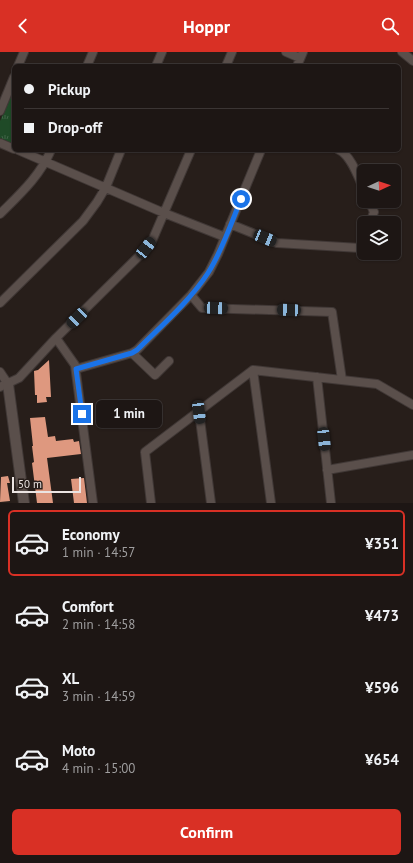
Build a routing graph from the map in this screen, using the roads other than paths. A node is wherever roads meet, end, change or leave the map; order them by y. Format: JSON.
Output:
{"nodes":[{"id":1,"x":24,"y":52,"type":"edge"},
{"id":2,"x":93,"y":52,"type":"edge"},
{"id":3,"x":162,"y":52,"type":"edge"},
{"id":4,"x":232,"y":52,"type":"edge"},
{"id":5,"x":286,"y":52,"type":"edge"},
{"id":6,"x":402,"y":52,"type":"edge"},
{"id":7,"x":302,"y":55,"type":"edge"},
{"id":8,"x":413,"y":62,"type":"edge"},
{"id":9,"x":19,"y":64,"type":"edge"},
{"id":10,"x":88,"y":64,"type":"edge"},
{"id":11,"x":157,"y":64,"type":"edge"},
{"id":12,"x":227,"y":64,"type":"edge"},
{"id":13,"x":12,"y":82,"type":"edge"},
{"id":14,"x":0,"y":111,"type":"edge"},
{"id":15,"x":0,"y":143,"type":"edge"},
{"id":16,"x":12,"y":147,"type":"edge"},
{"id":17,"x":23,"y":152,"type":"edge"},
{"id":18,"x":50,"y":152,"type":"edge"},
{"id":19,"x":120,"y":152,"type":"edge"},
{"id":20,"x":190,"y":152,"type":"edge"},
{"id":21,"x":261,"y":152,"type":"edge"},
{"id":22,"x":343,"y":152,"type":"edge"},
{"id":23,"x":46,"y":162,"type":"junction"},
{"id":24,"x":357,"y":176,"type":"edge"},
{"id":25,"x":106,"y":187,"type":"junction"},
{"id":26,"x":164,"y":213,"type":"junction"},
{"id":27,"x":0,"y":214,"type":"edge"},
{"id":28,"x":230,"y":224,"type":"junction"},
{"id":29,"x":225,"y":237,"type":"junction"},
{"id":30,"x":357,"y":248,"type":"edge"},
{"id":31,"x":192,"y":295,"type":"junction"},
{"id":32,"x":0,"y":303,"type":"edge"},
{"id":33,"x":56,"y":338,"type":"junction"},
{"id":34,"x":132,"y":353,"type":"junction"},
{"id":35,"x":169,"y":361,"type":"dead end"},
{"id":36,"x":76,"y":369,"type":"junction"},
{"id":37,"x":253,"y":370,"type":"junction"},
{"id":38,"x":0,"y":372,"type":"edge"},
{"id":39,"x":317,"y":378,"type":"junction"},
{"id":40,"x":342,"y":380,"type":"junction"},
{"id":41,"x":4,"y":385,"type":"edge"},
{"id":42,"x":413,"y":405,"type":"edge"},
{"id":43,"x":199,"y":412,"type":"junction"},
{"id":44,"x":413,"y":455,"type":"edge"},
{"id":45,"x":327,"y":470,"type":"junction"},
{"id":46,"x":24,"y":503,"type":"edge"},
{"id":47,"x":93,"y":503,"type":"edge"},
{"id":48,"x":151,"y":503,"type":"edge"},
{"id":49,"x":211,"y":503,"type":"edge"},
{"id":50,"x":270,"y":503,"type":"edge"},
{"id":51,"x":331,"y":503,"type":"edge"}],
"edges":[{"from":1,"to":9,"type":"street"},
{"from":2,"to":10,"type":"street"},
{"from":3,"to":11,"type":"street"},
{"from":4,"to":12,"type":"street"},
{"from":5,"to":7,"type":"street"},
{"from":6,"to":8,"type":"street"},
{"from":13,"to":14,"type":"street"},
{"from":15,"to":16,"type":"street"},
{"from":17,"to":23,"type":"street"},
{"from":18,"to":23,"type":"street"},
{"from":19,"to":25,"type":"street"},
{"from":20,"to":26,"type":"street"},
{"from":21,"to":28,"type":"street"},
{"from":22,"to":24,"type":"street"},
{"from":23,"to":25,"type":"street"},
{"from":23,"to":27,"type":"street"},
{"from":25,"to":26,"type":"street"},
{"from":25,"to":32,"type":"street"},
{"from":26,"to":29,"type":"street"},
{"from":26,"to":33,"type":"street"},
{"from":28,"to":29,"type":"street"},
{"from":28,"to":30,"type":"street"},
{"from":29,"to":31,"type":"street"},
{"from":31,"to":34,"type":"street"},
{"from":31,"to":40,"type":"street"},
{"from":33,"to":36,"type":"street"},
{"from":33,"to":41,"type":"street"},
{"from":34,"to":35,"type":"street"},
{"from":34,"to":36,"type":"street"},
{"from":36,"to":47,"type":"street"},
{"from":37,"to":39,"type":"street"},
{"from":37,"to":43,"type":"street"},
{"from":37,"to":50,"type":"street"},
{"from":38,"to":41,"type":"street"},
{"from":39,"to":40,"type":"street"},
{"from":39,"to":45,"type":"street"},
{"from":40,"to":42,"type":"street"},
{"from":41,"to":46,"type":"street"},
{"from":43,"to":48,"type":"street"},
{"from":43,"to":49,"type":"street"},
{"from":44,"to":45,"type":"street"},
{"from":45,"to":51,"type":"street"}]}
